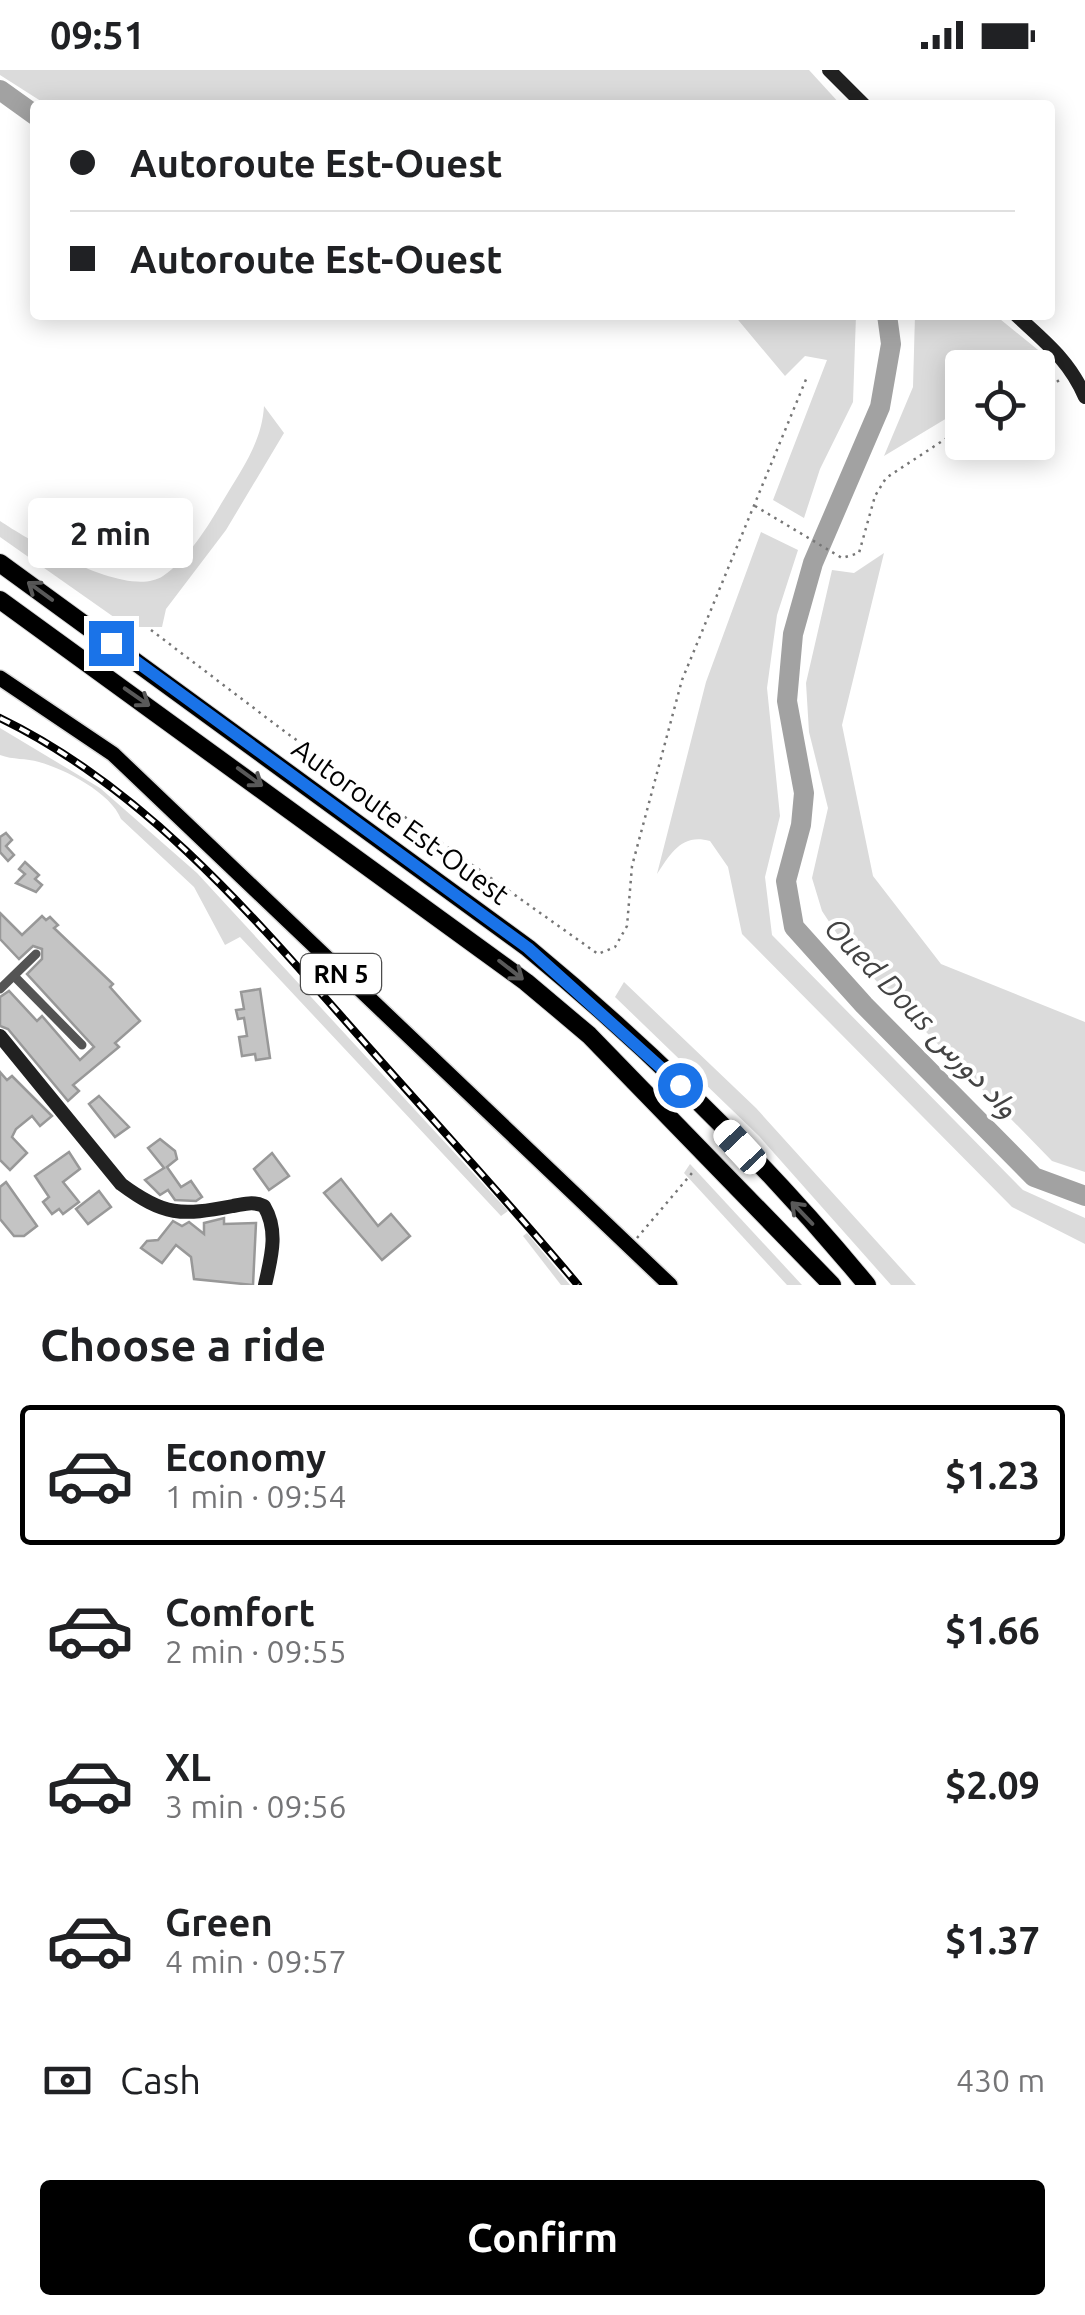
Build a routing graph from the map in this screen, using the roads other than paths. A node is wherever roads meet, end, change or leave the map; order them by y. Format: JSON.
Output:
{"nodes":[{"id":1,"x":829,"y":70,"type":"edge"},
{"id":2,"x":859,"y":100,"type":"edge"},
{"id":3,"x":1022,"y":320,"type":"edge"},
{"id":4,"x":1085,"y":397,"type":"edge"},
{"id":5,"x":0,"y":563,"type":"edge"},
{"id":6,"x":0,"y":600,"type":"edge"},
{"id":7,"x":0,"y":678,"type":"edge"},
{"id":8,"x":36,"y":954,"type":"dead end"},
{"id":9,"x":14,"y":976,"type":"junction"},
{"id":10,"x":0,"y":989,"type":"edge"},
{"id":11,"x":0,"y":1036,"type":"edge"},
{"id":12,"x":82,"y":1045,"type":"dead end"},
{"id":13,"x":265,"y":1285,"type":"edge"},
{"id":14,"x":670,"y":1285,"type":"edge"},
{"id":15,"x":832,"y":1285,"type":"edge"},
{"id":16,"x":868,"y":1285,"type":"edge"}],
"edges":[{"from":1,"to":2,"type":"street"},
{"from":3,"to":4,"type":"street"},
{"from":16,"to":5,"type":"highway","name":"Autoroute Est-Ouest","one_way":true},
{"from":6,"to":15,"type":"highway","name":"Autoroute Est-Ouest","one_way":true},
{"from":7,"to":14,"type":"main road","number":"RN 5"},
{"from":8,"to":9,"type":"street"},
{"from":9,"to":10,"type":"street"},
{"from":9,"to":12,"type":"street"},
{"from":11,"to":13,"type":"street"}]}
